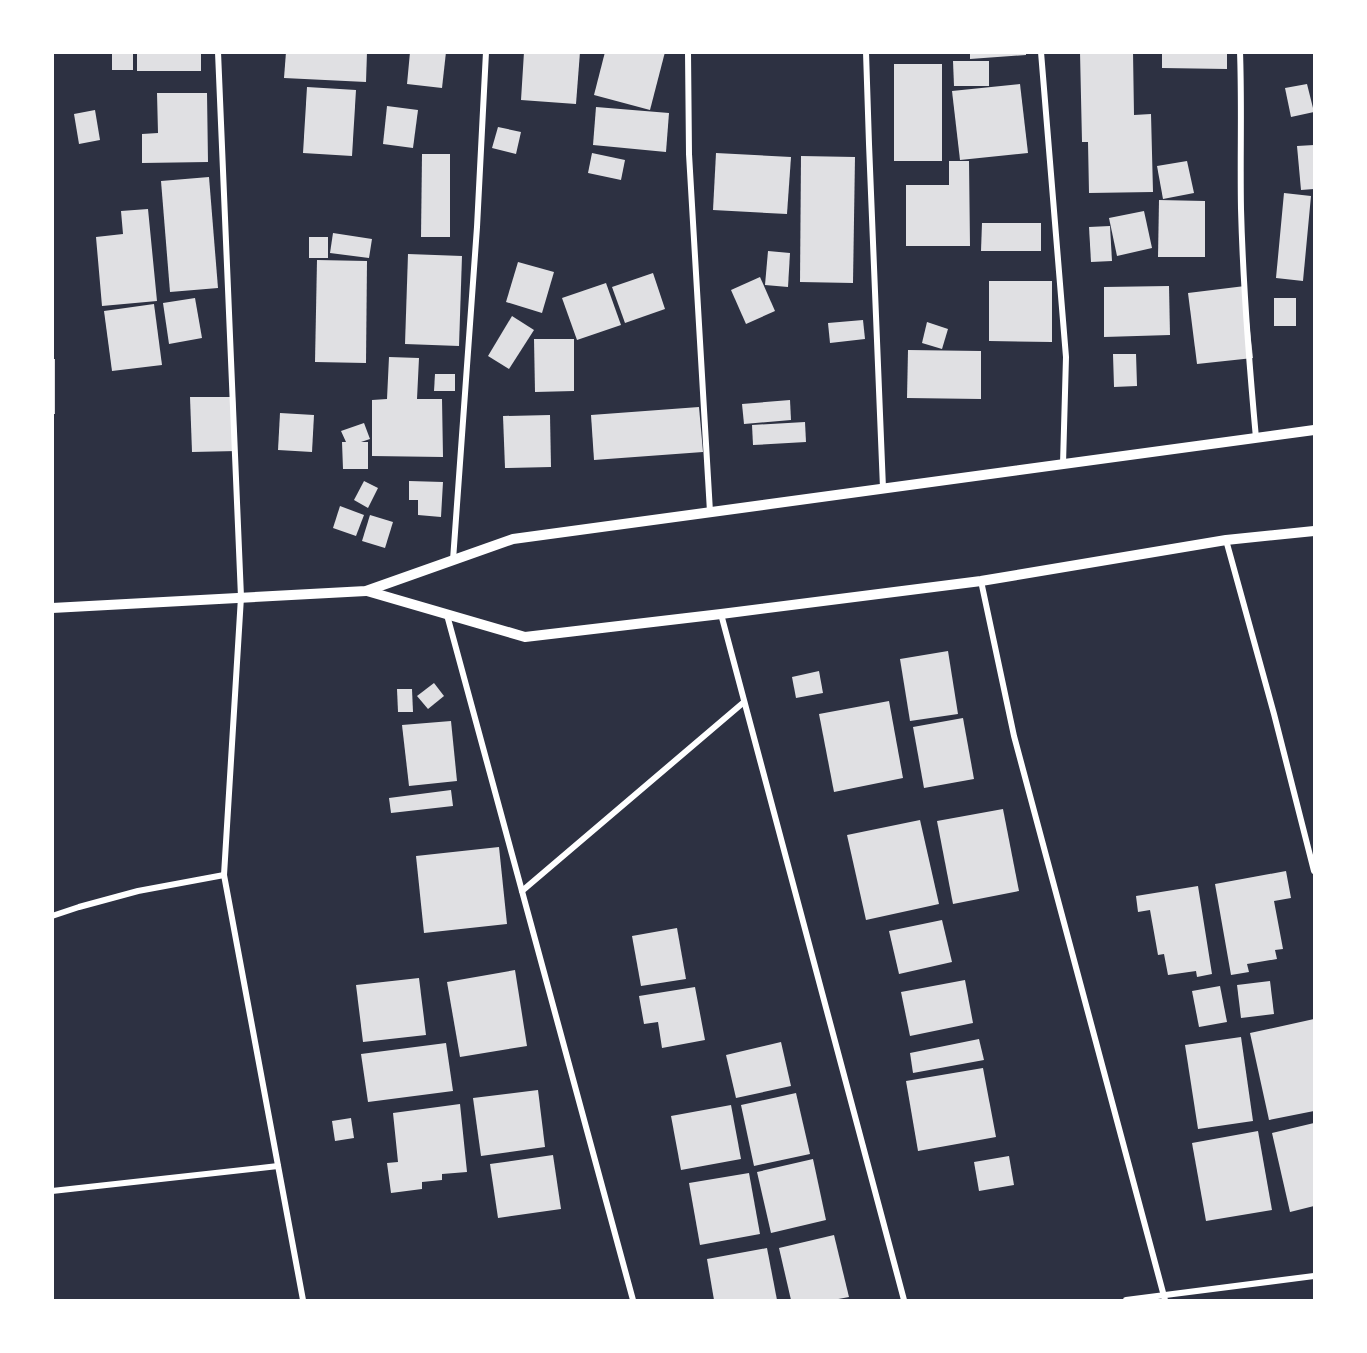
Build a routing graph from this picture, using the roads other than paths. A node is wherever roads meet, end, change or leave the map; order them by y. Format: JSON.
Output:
{"nodes":[{"id":1,"x":218,"y":52,"type":"edge"},
{"id":2,"x":486,"y":52,"type":"edge"},
{"id":3,"x":688,"y":52,"type":"edge"},
{"id":4,"x":866,"y":52,"type":"edge"},
{"id":5,"x":1041,"y":52,"type":"edge"},
{"id":6,"x":1240,"y":52,"type":"edge"},
{"id":7,"x":1314,"y":430,"type":"edge"},
{"id":8,"x":1256,"y":438,"type":"junction"},
{"id":9,"x":1063,"y":464,"type":"junction"},
{"id":10,"x":883,"y":488,"type":"junction"},
{"id":11,"x":710,"y":512,"type":"junction"},
{"id":12,"x":1314,"y":531,"type":"edge"},
{"id":13,"x":1226,"y":540,"type":"junction"},
{"id":14,"x":453,"y":560,"type":"junction"},
{"id":15,"x":981,"y":581,"type":"junction"},
{"id":16,"x":366,"y":591,"type":"junction"},
{"id":17,"x":241,"y":597,"type":"junction"},
{"id":18,"x":52,"y":608,"type":"edge"},
{"id":19,"x":447,"y":614,"type":"junction"},
{"id":20,"x":721,"y":614,"type":"junction"},
{"id":21,"x":744,"y":702,"type":"junction"},
{"id":22,"x":1314,"y":871,"type":"edge"},
{"id":23,"x":224,"y":875,"type":"junction"},
{"id":24,"x":522,"y":891,"type":"junction"},
{"id":25,"x":52,"y":916,"type":"edge"},
{"id":26,"x":278,"y":1166,"type":"junction"},
{"id":27,"x":52,"y":1191,"type":"edge"},
{"id":28,"x":1314,"y":1276,"type":"edge"},
{"id":29,"x":1164,"y":1298,"type":"edge"},
{"id":30,"x":303,"y":1300,"type":"edge"},
{"id":31,"x":633,"y":1300,"type":"edge"},
{"id":32,"x":904,"y":1300,"type":"edge"},
{"id":33,"x":1126,"y":1300,"type":"edge"}],
"edges":[{"from":1,"to":17,"type":"street"},
{"from":2,"to":14,"type":"street"},
{"from":3,"to":11,"type":"street"},
{"from":4,"to":10,"type":"street"},
{"from":5,"to":9,"type":"street"},
{"from":6,"to":8,"type":"street"},
{"from":7,"to":8,"type":"street"},
{"from":8,"to":9,"type":"street"},
{"from":9,"to":10,"type":"street"},
{"from":10,"to":11,"type":"street"},
{"from":11,"to":14,"type":"street"},
{"from":12,"to":13,"type":"street"},
{"from":13,"to":15,"type":"street"},
{"from":13,"to":22,"type":"street"},
{"from":14,"to":16,"type":"street"},
{"from":15,"to":20,"type":"street"},
{"from":15,"to":29,"type":"street"},
{"from":16,"to":17,"type":"street"},
{"from":16,"to":19,"type":"street"},
{"from":17,"to":18,"type":"street"},
{"from":17,"to":23,"type":"street"},
{"from":19,"to":20,"type":"street"},
{"from":19,"to":24,"type":"street"},
{"from":20,"to":21,"type":"street"},
{"from":21,"to":24,"type":"street"},
{"from":21,"to":32,"type":"street"},
{"from":23,"to":25,"type":"street"},
{"from":23,"to":26,"type":"street"},
{"from":24,"to":31,"type":"street"},
{"from":26,"to":27,"type":"street"},
{"from":26,"to":30,"type":"street"},
{"from":28,"to":29,"type":"street"},
{"from":29,"to":33,"type":"street"}]}
